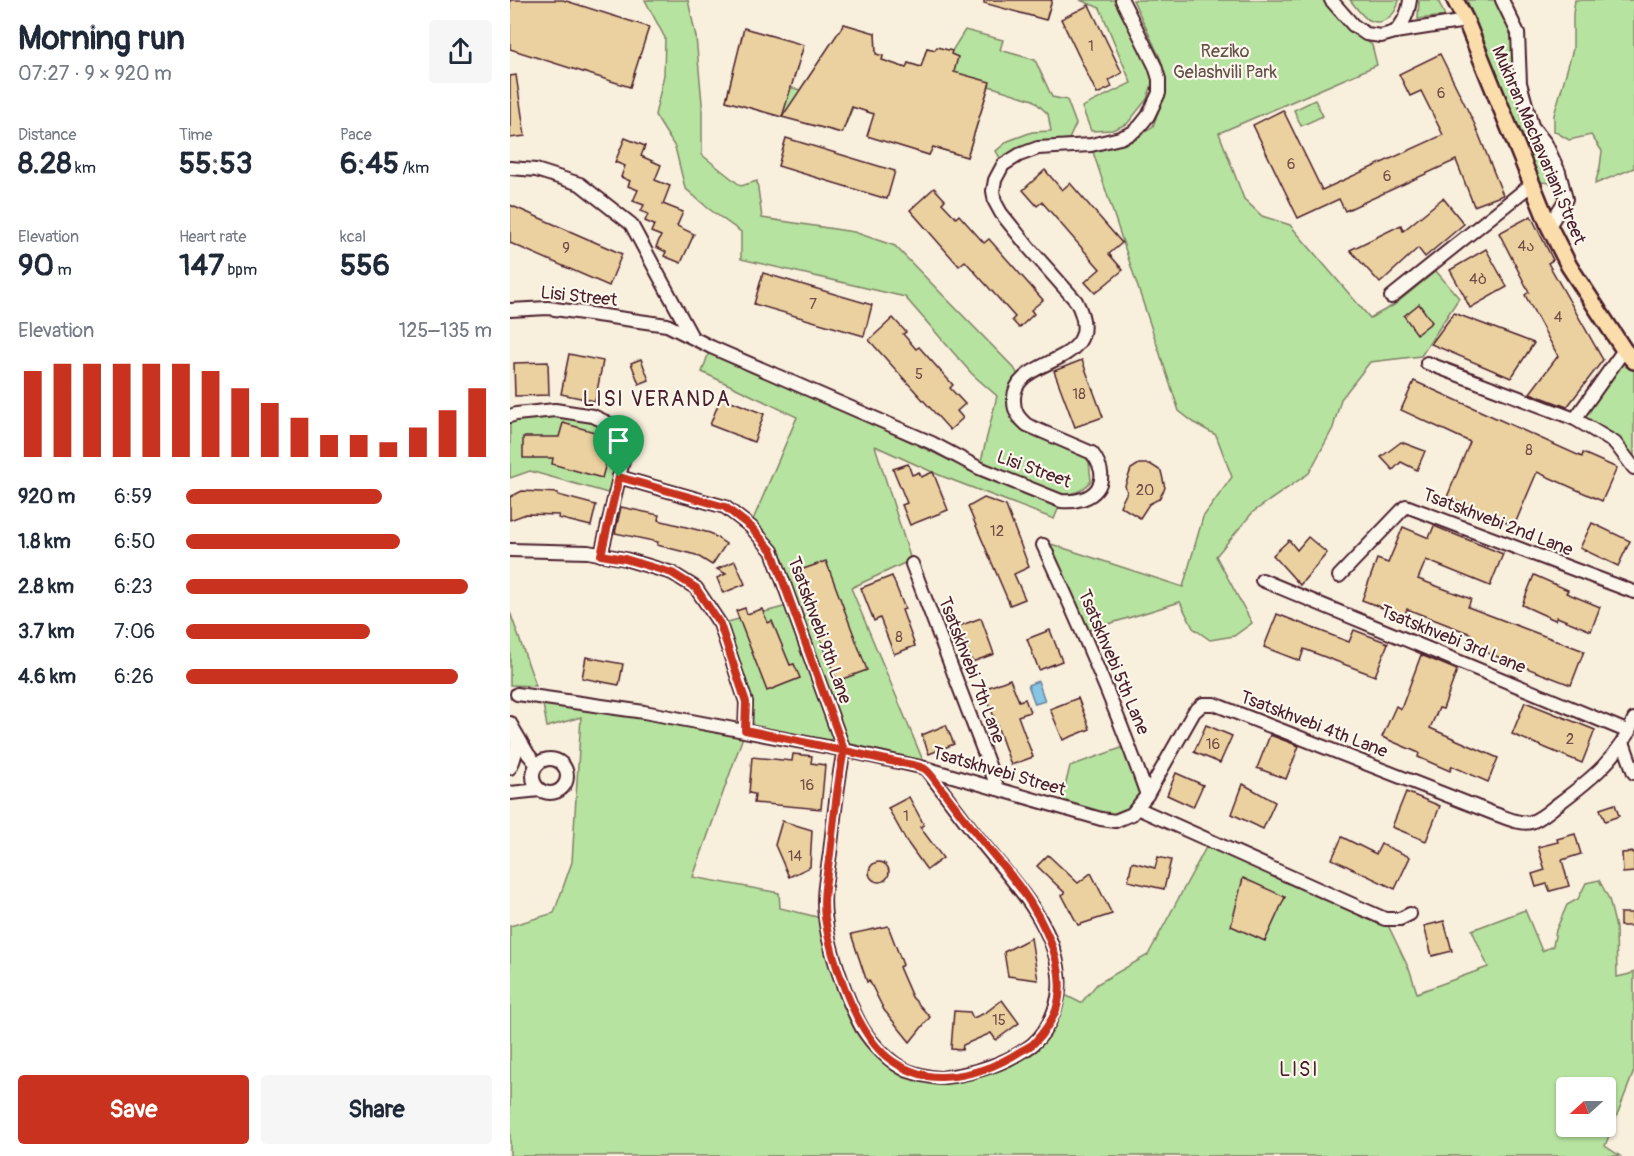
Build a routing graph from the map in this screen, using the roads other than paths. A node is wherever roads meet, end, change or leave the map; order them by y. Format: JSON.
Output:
{"nodes":[{"id":1,"x":1122,"y":0,"type":"edge"},
{"id":2,"x":1330,"y":0,"type":"edge"},
{"id":3,"x":1410,"y":0,"type":"edge"},
{"id":4,"x":1455,"y":0,"type":"edge"},
{"id":5,"x":1502,"y":0,"type":"edge"},
{"id":6,"x":1466,"y":21,"type":"junction"},
{"id":7,"x":1395,"y":32,"type":"junction"},
{"id":8,"x":510,"y":168,"type":"edge"},
{"id":9,"x":1532,"y":184,"type":"junction"},
{"id":10,"x":1550,"y":226,"type":"junction"},
{"id":11,"x":1391,"y":297,"type":"dead end"},
{"id":12,"x":510,"y":310,"type":"edge"},
{"id":13,"x":692,"y":338,"type":"junction"},
{"id":14,"x":1629,"y":355,"type":"edge"},
{"id":15,"x":1427,"y":363,"type":"dead end"},
{"id":16,"x":510,"y":416,"type":"edge"},
{"id":17,"x":1575,"y":419,"type":"junction"},
{"id":18,"x":1634,"y":468,"type":"edge"},
{"id":19,"x":619,"y":477,"type":"junction"},
{"id":20,"x":1043,"y":545,"type":"dead end"},
{"id":21,"x":510,"y":550,"type":"edge"},
{"id":22,"x":601,"y":555,"type":"junction"},
{"id":23,"x":912,"y":564,"type":"dead end"},
{"id":24,"x":1340,"y":576,"type":"dead end"},
{"id":25,"x":1262,"y":580,"type":"dead end"},
{"id":26,"x":1634,"y":592,"type":"edge"},
{"id":27,"x":517,"y":693,"type":"dead end"},
{"id":28,"x":1634,"y":718,"type":"edge"},
{"id":29,"x":513,"y":728,"type":"edge"},
{"id":30,"x":745,"y":730,"type":"junction"},
{"id":31,"x":1626,"y":737,"type":"junction"},
{"id":32,"x":844,"y":750,"type":"junction"},
{"id":33,"x":537,"y":765,"type":"junction"},
{"id":34,"x":510,"y":768,"type":"edge"},
{"id":35,"x":925,"y":768,"type":"junction"},
{"id":36,"x":1634,"y":773,"type":"edge"},
{"id":37,"x":998,"y":789,"type":"junction"},
{"id":38,"x":540,"y":790,"type":"junction"},
{"id":39,"x":510,"y":794,"type":"edge"},
{"id":40,"x":1147,"y":795,"type":"junction"},
{"id":41,"x":1137,"y":808,"type":"junction"},
{"id":42,"x":1410,"y":914,"type":"dead end"}],
"edges":[{"from":1,"to":13,"type":"street","name":"Lisi Street"},
{"from":2,"to":7,"type":"street"},
{"from":3,"to":7,"type":"street"},
{"from":4,"to":6,"type":"main road","name":"Mukhran Machavariani Street"},
{"from":5,"to":10,"type":"street"},
{"from":6,"to":7,"type":"street"},
{"from":6,"to":9,"type":"main road","name":"Mukhran Machavariani Street"},
{"from":8,"to":13,"type":"street"},
{"from":9,"to":10,"type":"main road","name":"Mukhran Machavariani Street"},
{"from":9,"to":11,"type":"street"},
{"from":10,"to":14,"type":"main road","name":"Mukhran Machavariani Street"},
{"from":12,"to":13,"type":"street","name":"Lisi Street"},
{"from":14,"to":17,"type":"street"},
{"from":15,"to":17,"type":"street"},
{"from":16,"to":19,"type":"street"},
{"from":17,"to":18,"type":"street"},
{"from":19,"to":22,"type":"street"},
{"from":19,"to":32,"type":"street","name":"Tsatskhvebi 9th Lane"},
{"from":20,"to":40,"type":"street","name":"Tsatskhvebi 5th Lane"},
{"from":21,"to":22,"type":"street"},
{"from":22,"to":30,"type":"street"},
{"from":23,"to":37,"type":"street","name":"Tsatskhvebi 7th Lane"},
{"from":24,"to":26,"type":"street","name":"Tsatskhvebi 2nd Lane"},
{"from":25,"to":31,"type":"street","name":"Tsatskhvebi 3rd Lane"},
{"from":27,"to":30,"type":"street","name":"Tsatskhvebi Street"},
{"from":28,"to":31,"type":"street"},
{"from":29,"to":33,"type":"street"},
{"from":29,"to":34,"type":"street"},
{"from":30,"to":32,"type":"street","name":"Tsatskhvebi Street"},
{"from":31,"to":36,"type":"street"},
{"from":31,"to":40,"type":"street","name":"Tsatskhvebi 4th Lane"},
{"from":32,"to":35,"type":"street","name":"Tsatskhvebi Street"},
{"from":32,"to":35,"type":"street"},
{"from":33,"to":38,"type":"street"},
{"from":33,"to":38,"type":"street"},
{"from":35,"to":37,"type":"street","name":"Tsatskhvebi Street"},
{"from":37,"to":41,"type":"street","name":"Tsatskhvebi Street"},
{"from":38,"to":39,"type":"street"},
{"from":40,"to":41,"type":"street","name":"Tsatskhvebi 4th Lane"},
{"from":41,"to":42,"type":"street"}]}
